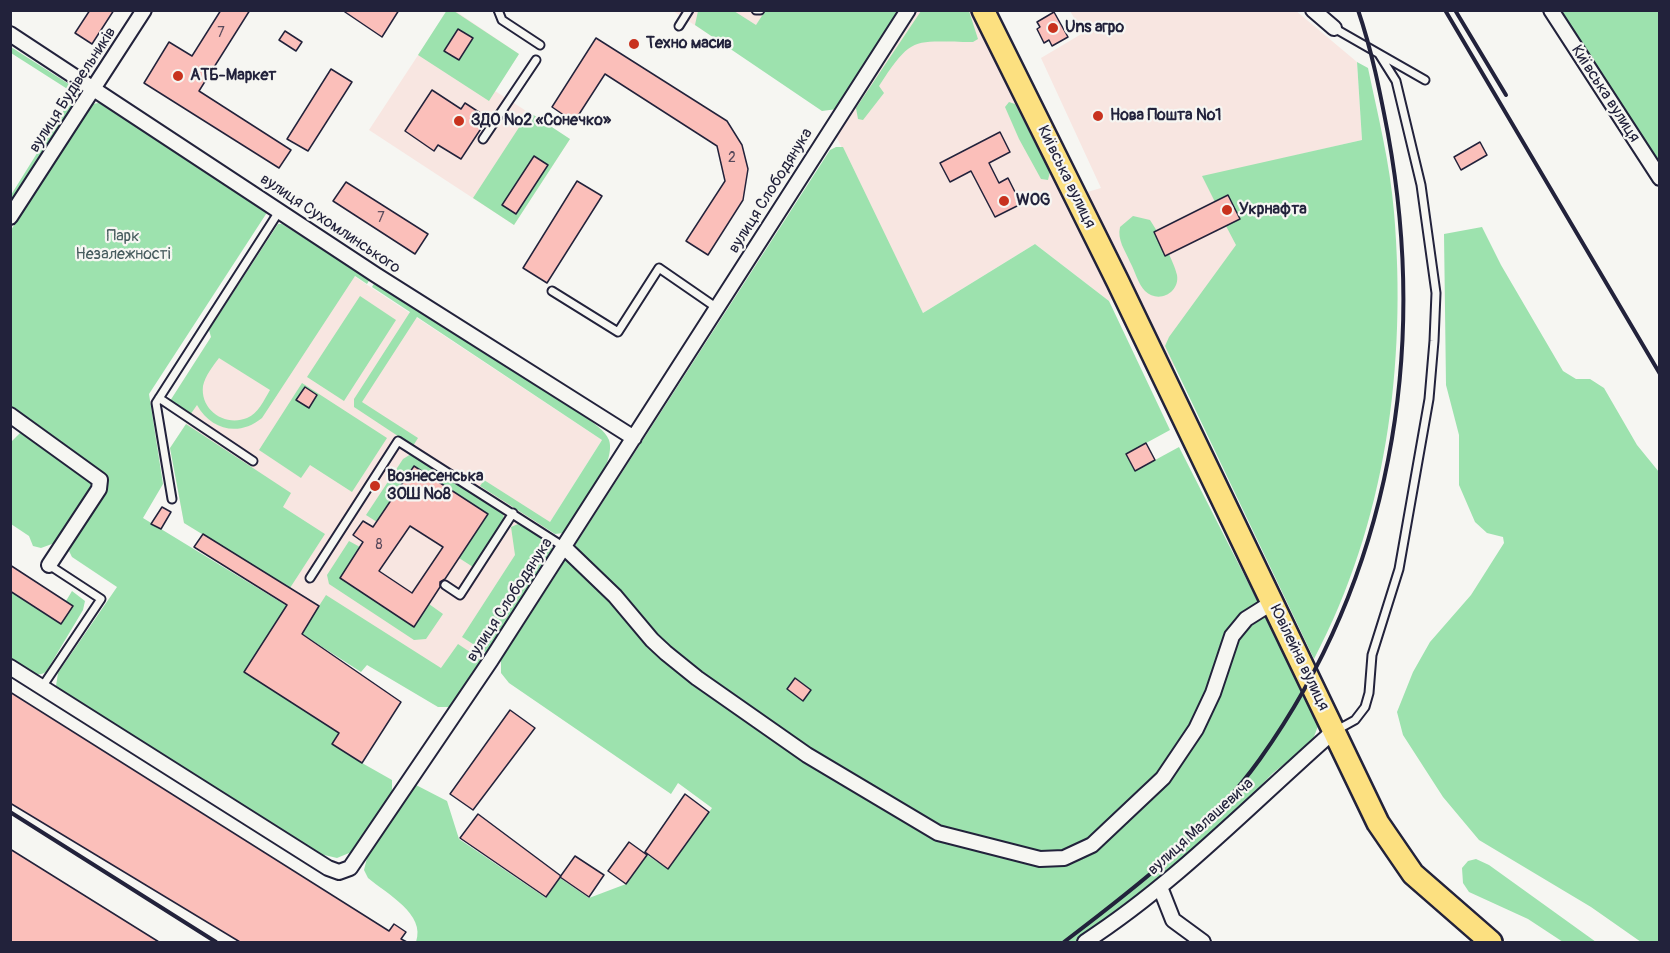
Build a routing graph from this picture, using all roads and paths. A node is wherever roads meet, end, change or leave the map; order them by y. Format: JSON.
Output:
{"nodes":[{"id":1,"x":144,"y":10,"type":"edge"},
{"id":2,"x":498,"y":10,"type":"edge"},
{"id":3,"x":689,"y":10,"type":"edge"},
{"id":4,"x":908,"y":10,"type":"edge"},
{"id":5,"x":983,"y":10,"type":"edge"},
{"id":6,"x":1313,"y":10,"type":"edge"},
{"id":7,"x":1551,"y":10,"type":"edge"},
{"id":8,"x":680,"y":26,"type":"dead end"},
{"id":9,"x":1334,"y":28,"type":"joint"},
{"id":10,"x":10,"y":34,"type":"edge"},
{"id":11,"x":540,"y":45,"type":"dead end"},
{"id":12,"x":1379,"y":54,"type":"junction"},
{"id":13,"x":536,"y":60,"type":"dead end"},
{"id":14,"x":1425,"y":80,"type":"dead end"},
{"id":15,"x":94,"y":88,"type":"junction"},
{"id":16,"x":483,"y":139,"type":"dead end"},
{"id":17,"x":1659,"y":178,"type":"edge"},
{"id":18,"x":280,"y":210,"type":"junction"},
{"id":19,"x":10,"y":217,"type":"edge"},
{"id":20,"x":552,"y":291,"type":"dead end"},
{"id":21,"x":717,"y":308,"type":"junction"},
{"id":22,"x":1148,"y":344,"type":"joint"},
{"id":23,"x":159,"y":398,"type":"junction"},
{"id":24,"x":10,"y":415,"type":"edge"},
{"id":25,"x":634,"y":438,"type":"junction"},
{"id":26,"x":253,"y":461,"type":"dead end"},
{"id":27,"x":172,"y":500,"type":"dead end"},
{"id":28,"x":513,"y":513,"type":"junction"},
{"id":29,"x":564,"y":547,"type":"junction"},
{"id":30,"x":49,"y":565,"type":"joint"},
{"id":31,"x":310,"y":578,"type":"dead end"},
{"id":32,"x":446,"y":585,"type":"dead end"},
{"id":33,"x":1273,"y":602,"type":"junction"},
{"id":34,"x":10,"y":667,"type":"edge"},
{"id":35,"x":42,"y":687,"type":"junction"},
{"id":36,"x":1334,"y":731,"type":"junction"},
{"id":37,"x":1160,"y":887,"type":"junction"},
{"id":38,"x":1085,"y":942,"type":"edge"},
{"id":39,"x":1203,"y":942,"type":"edge"},
{"id":40,"x":1491,"y":942,"type":"edge"}],
"edges":[{"from":1,"to":15,"type":"street","name":"вулиця Будівельників"},
{"from":2,"to":11,"type":"lane"},
{"from":3,"to":8,"type":"lane"},
{"from":4,"to":21,"type":"street","name":"вулиця Слободянука"},
{"from":5,"to":22,"type":"main road","name":"Київська вулиця"},
{"from":6,"to":9,"type":"street"},
{"from":7,"to":17,"type":"street","name":"Київська вулиця"},
{"from":9,"to":12,"type":"lane"},
{"from":10,"to":15,"type":"street","name":"вулиця Сухомлинського"},
{"from":12,"to":14,"type":"lane"},
{"from":12,"to":36,"type":"lane"},
{"from":13,"to":16,"type":"lane"},
{"from":15,"to":18,"type":"street","name":"вулиця Сухомлинського"},
{"from":15,"to":19,"type":"street","name":"вулиця Будівельників"},
{"from":18,"to":23,"type":"lane"},
{"from":18,"to":25,"type":"street","name":"вулиця Сухомлинського"},
{"from":20,"to":21,"type":"lane"},
{"from":21,"to":25,"type":"street","name":"вулиця Слободянука"},
{"from":22,"to":33,"type":"main road","name":"Ювілейна вулиця"},
{"from":23,"to":26,"type":"lane"},
{"from":23,"to":27,"type":"lane"},
{"from":24,"to":30,"type":"street"},
{"from":25,"to":29,"type":"street","name":"вулиця Слободянука"},
{"from":28,"to":29,"type":"lane"},
{"from":28,"to":31,"type":"lane"},
{"from":28,"to":32,"type":"lane"},
{"from":29,"to":33,"type":"street"},
{"from":29,"to":35,"type":"street","name":"вулиця Слободянука"},
{"from":30,"to":35,"type":"lane"},
{"from":33,"to":36,"type":"main road","name":"Ювілейна вулиця"},
{"from":34,"to":35,"type":"street","name":"вулиця Слободянука"},
{"from":36,"to":37,"type":"street","name":"вулиця Малашевича"},
{"from":36,"to":40,"type":"main road","name":"Ювілейна вулиця"},
{"from":37,"to":38,"type":"street","name":"вулиця Малашевича"},
{"from":37,"to":39,"type":"street"}]}
